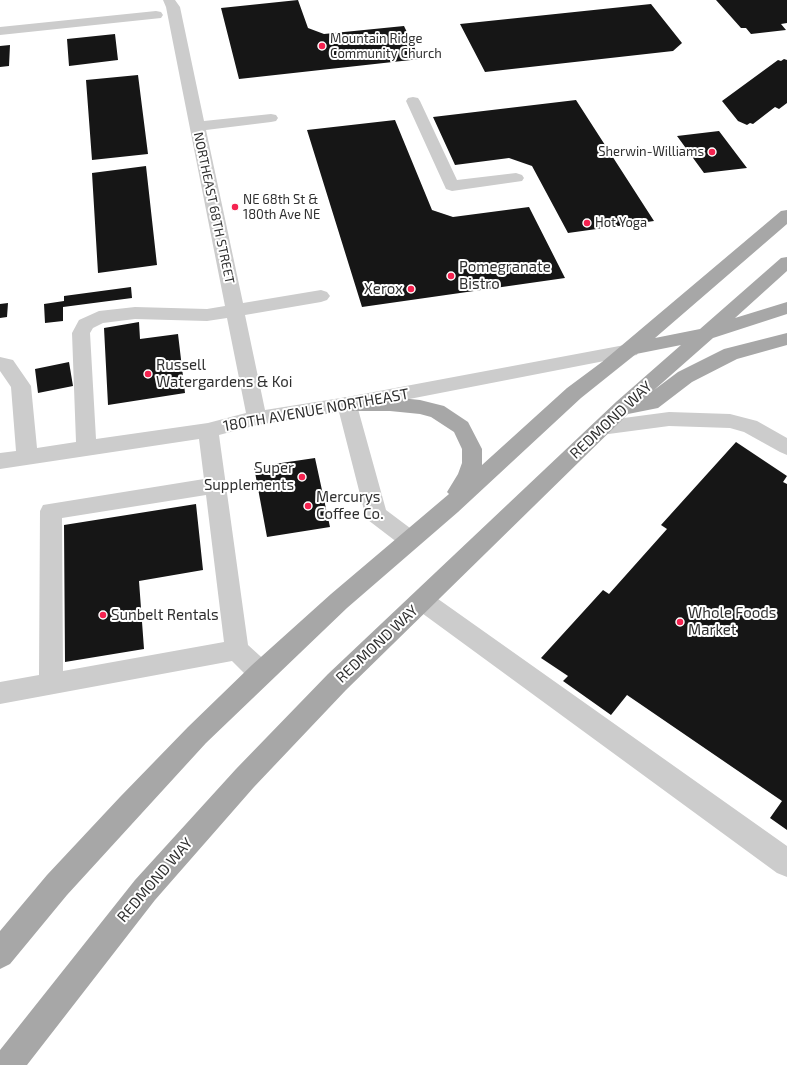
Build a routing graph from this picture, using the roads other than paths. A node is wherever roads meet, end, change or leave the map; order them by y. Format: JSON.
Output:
{"nodes":[{"id":1,"x":169,"y":0,"type":"edge"},
{"id":2,"x":156,"y":15,"type":"dead end"},
{"id":3,"x":0,"y":31,"type":"edge"},
{"id":4,"x":413,"y":101,"type":"dead end"},
{"id":5,"x":272,"y":118,"type":"dead end"},
{"id":6,"x":197,"y":126,"type":"junction"},
{"id":7,"x":516,"y":178,"type":"dead end"},
{"id":8,"x":787,"y":215,"type":"edge"},
{"id":9,"x":787,"y":262,"type":"edge"},
{"id":10,"x":321,"y":296,"type":"dead end"},
{"id":11,"x":787,"y":308,"type":"edge"},
{"id":12,"x":235,"y":309,"type":"junction"},
{"id":13,"x":787,"y":326,"type":"edge"},
{"id":14,"x":704,"y":334,"type":"junction"},
{"id":15,"x":787,"y":339,"type":"edge"},
{"id":16,"x":630,"y":350,"type":"junction"},
{"id":17,"x":0,"y":364,"type":"edge"},
{"id":18,"x":347,"y":404,"type":"junction"},
{"id":19,"x":623,"y":407,"type":"junction"},
{"id":20,"x":257,"y":418,"type":"junction"},
{"id":21,"x":601,"y":428,"type":"junction"},
{"id":22,"x":208,"y":430,"type":"junction"},
{"id":23,"x":787,"y":446,"type":"edge"},
{"id":24,"x":86,"y":448,"type":"junction"},
{"id":25,"x":27,"y":457,"type":"junction"},
{"id":26,"x":0,"y":461,"type":"edge"},
{"id":27,"x":216,"y":485,"type":"junction"},
{"id":28,"x":450,"y":506,"type":"junction"},
{"id":29,"x":410,"y":540,"type":"junction"},
{"id":30,"x":423,"y":602,"type":"junction"},
{"id":31,"x":237,"y":650,"type":"junction"},
{"id":32,"x":261,"y":673,"type":"junction"},
{"id":33,"x":51,"y":683,"type":"junction"},
{"id":34,"x":0,"y":693,"type":"edge"},
{"id":35,"x":787,"y":863,"type":"edge"},
{"id":36,"x":0,"y":954,"type":"edge"},
{"id":37,"x":8,"y":1065,"type":"edge"}],
"edges":[{"from":1,"to":6,"type":"street","name":"NORTHEAST 68TH STREET"},
{"from":2,"to":3,"type":"street"},
{"from":4,"to":7,"type":"street"},
{"from":5,"to":6,"type":"street"},
{"from":6,"to":12,"type":"street","name":"NORTHEAST 68TH STREET"},
{"from":8,"to":16,"type":"main road"},
{"from":9,"to":14,"type":"main road","name":"REDMOND WAY"},
{"from":10,"to":12,"type":"street"},
{"from":11,"to":14,"type":"main road"},
{"from":12,"to":20,"type":"street","name":"NORTHEAST 68TH STREET"},
{"from":12,"to":24,"type":"street"},
{"from":13,"to":14,"type":"main road"},
{"from":14,"to":16,"type":"main road"},
{"from":14,"to":19,"type":"main road","name":"REDMOND WAY"},
{"from":15,"to":19,"type":"main road"},
{"from":16,"to":18,"type":"street","name":"180TH AVENUE NORTHEAST"},
{"from":16,"to":28,"type":"main road"},
{"from":17,"to":25,"type":"street"},
{"from":18,"to":20,"type":"street","name":"180TH AVENUE NORTHEAST"},
{"from":18,"to":28,"type":"main road"},
{"from":18,"to":29,"type":"street"},
{"from":19,"to":21,"type":"main road","name":"REDMOND WAY"},
{"from":20,"to":22,"type":"street","name":"180TH AVENUE NORTHEAST"},
{"from":21,"to":23,"type":"street"},
{"from":21,"to":30,"type":"main road","name":"REDMOND WAY"},
{"from":22,"to":24,"type":"street","name":"180TH AVENUE NORTHEAST"},
{"from":22,"to":27,"type":"street"},
{"from":24,"to":25,"type":"street","name":"180TH AVENUE NORTHEAST"},
{"from":25,"to":26,"type":"street","name":"180TH AVENUE NORTHEAST"},
{"from":27,"to":31,"type":"street"},
{"from":27,"to":33,"type":"street"},
{"from":28,"to":29,"type":"main road"},
{"from":29,"to":32,"type":"main road"},
{"from":30,"to":35,"type":"street"},
{"from":30,"to":37,"type":"main road","name":"REDMOND WAY"},
{"from":31,"to":32,"type":"street"},
{"from":31,"to":33,"type":"street"},
{"from":32,"to":36,"type":"main road"},
{"from":33,"to":34,"type":"street"}]}
